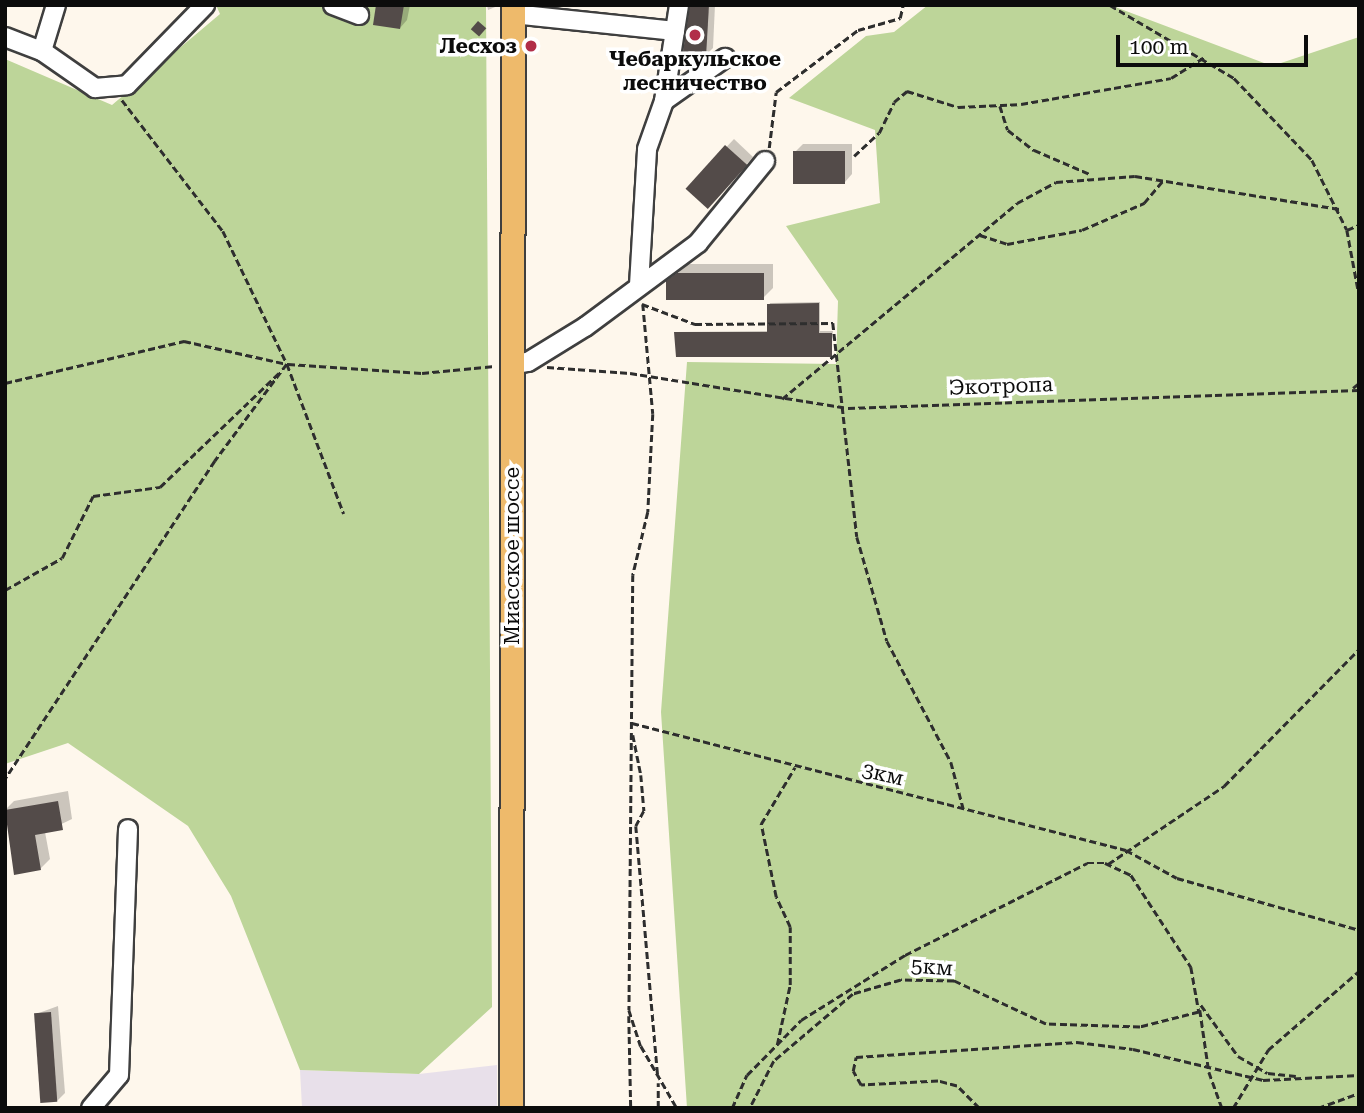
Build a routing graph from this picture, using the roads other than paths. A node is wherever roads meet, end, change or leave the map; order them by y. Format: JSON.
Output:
{"nodes":[{"id":1,"x":56,"y":5,"type":"edge"},
{"id":2,"x":205,"y":5,"type":"edge"},
{"id":3,"x":333,"y":5,"type":"edge"},
{"id":4,"x":679,"y":5,"type":"edge"},
{"id":5,"x":513,"y":10,"type":"edge"},
{"id":6,"x":359,"y":15,"type":"dead end"},
{"id":7,"x":675,"y":31,"type":"junction"},
{"id":8,"x":5,"y":37,"type":"edge"},
{"id":9,"x":42,"y":51,"type":"junction"},
{"id":10,"x":725,"y":58,"type":"dead end"},
{"id":11,"x":664,"y":101,"type":"junction"},
{"id":12,"x":765,"y":161,"type":"road end"},
{"id":13,"x":639,"y":285,"type":"junction"},
{"id":14,"x":520,"y":364,"type":"junction"},
{"id":15,"x":128,"y":829,"type":"dead end"},
{"id":16,"x":91,"y":1108,"type":"edge"},
{"id":17,"x":511,"y":1108,"type":"edge"}],
"edges":[{"from":1,"to":9,"type":"street"},
{"from":2,"to":9,"type":"street"},
{"from":3,"to":6,"type":"street"},
{"from":4,"to":7,"type":"street"},
{"from":5,"to":7,"type":"street"},
{"from":5,"to":14,"type":"main road","name":"Миасское шоссе"},
{"from":7,"to":11,"type":"street"},
{"from":8,"to":9,"type":"street"},
{"from":10,"to":11,"type":"street"},
{"from":11,"to":13,"type":"street"},
{"from":12,"to":13,"type":"street"},
{"from":13,"to":14,"type":"street"},
{"from":14,"to":17,"type":"main road","name":"Миасское шоссе"},
{"from":15,"to":16,"type":"street"}]}
